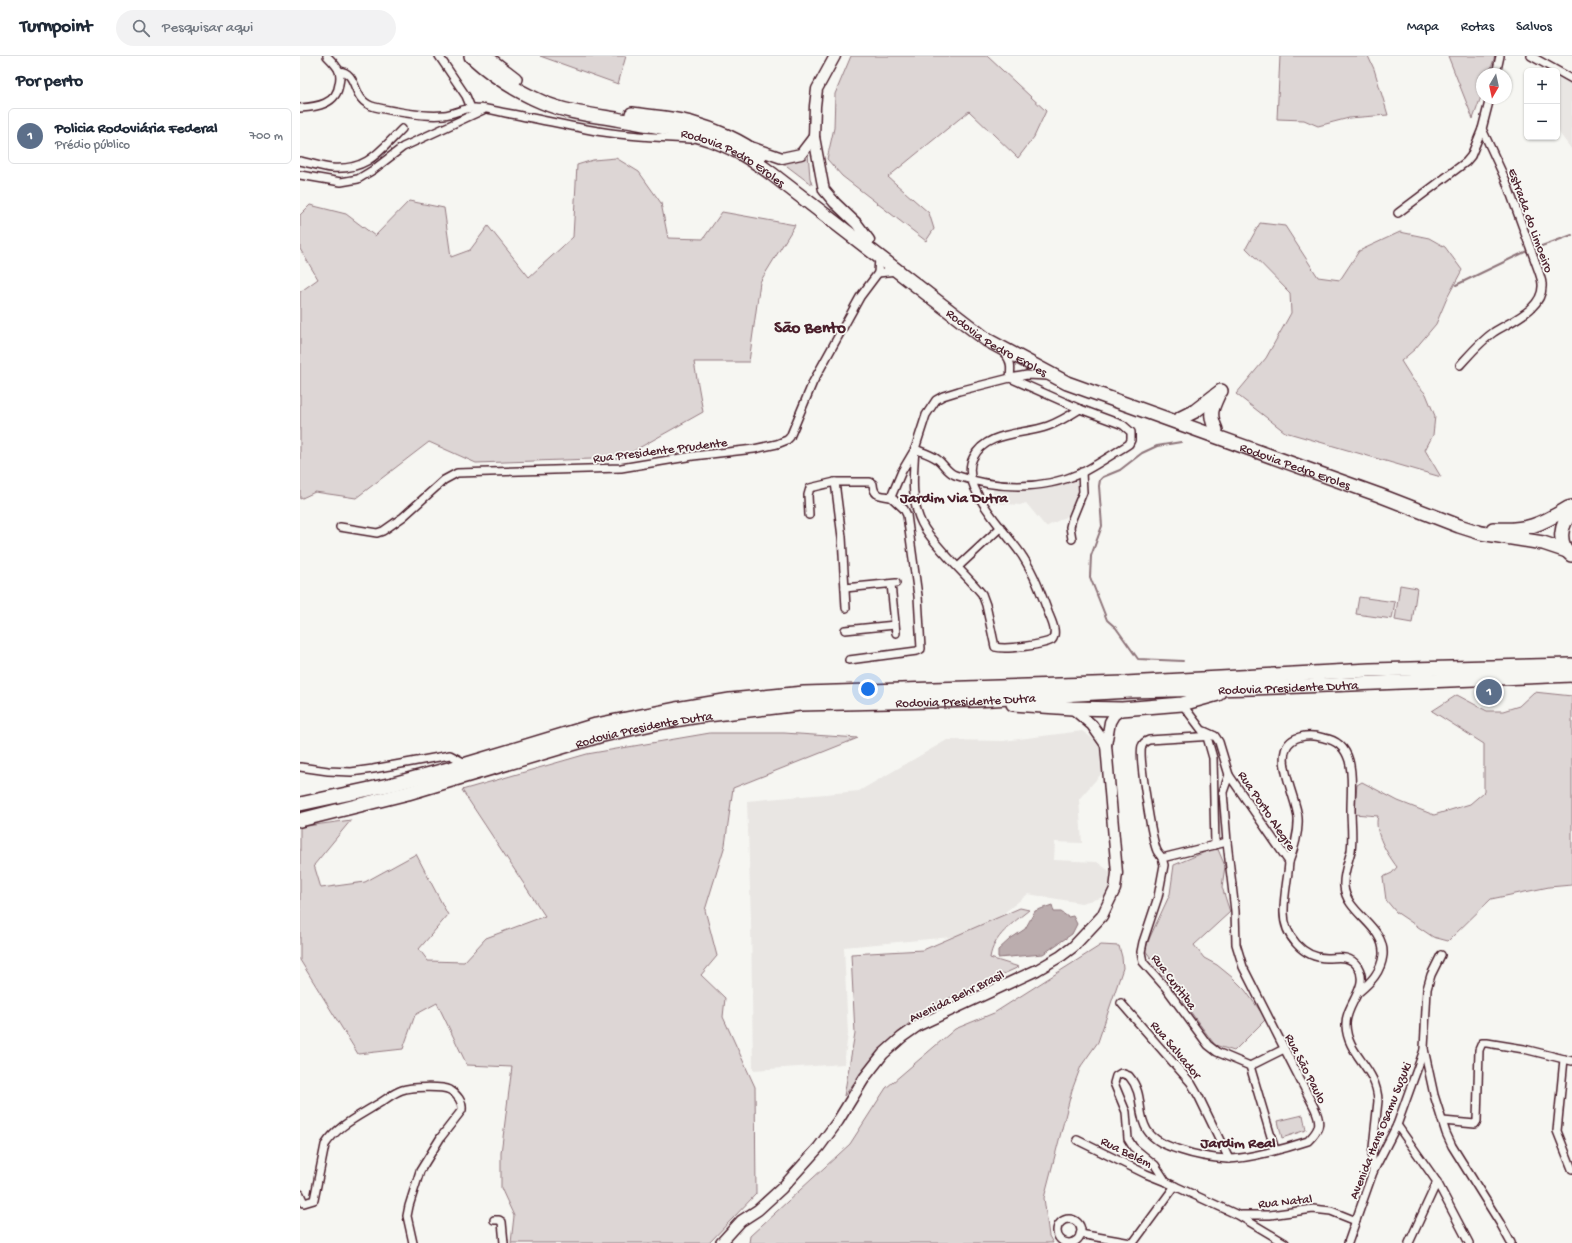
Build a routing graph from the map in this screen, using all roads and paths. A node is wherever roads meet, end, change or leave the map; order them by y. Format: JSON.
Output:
{"nodes":[{"id":1,"x":327,"y":56,"type":"edge"},
{"id":2,"x":439,"y":56,"type":"edge"},
{"id":3,"x":471,"y":56,"type":"edge"},
{"id":4,"x":485,"y":56,"type":"edge"},
{"id":5,"x":835,"y":56,"type":"edge"},
{"id":6,"x":1500,"y":56,"type":"edge"},
{"id":7,"x":1531,"y":56,"type":"edge"},
{"id":8,"x":1497,"y":68,"type":"edge"},
{"id":9,"x":339,"y":71,"type":"junction"},
{"id":10,"x":1572,"y":79,"type":"edge"},
{"id":11,"x":1488,"y":104,"type":"edge"},
{"id":12,"x":300,"y":108,"type":"edge"},
{"id":13,"x":471,"y":108,"type":"junction"},
{"id":14,"x":486,"y":109,"type":"junction"},
{"id":15,"x":402,"y":129,"type":"dead end"},
{"id":16,"x":1482,"y":129,"type":"junction"},
{"id":17,"x":814,"y":137,"type":"junction"},
{"id":18,"x":746,"y":146,"type":"junction"},
{"id":19,"x":731,"y":148,"type":"junction"},
{"id":20,"x":300,"y":161,"type":"edge"},
{"id":21,"x":300,"y":175,"type":"edge"},
{"id":22,"x":1398,"y":213,"type":"dead end"},
{"id":23,"x":869,"y":240,"type":"junction"},
{"id":24,"x":879,"y":257,"type":"junction"},
{"id":25,"x":897,"y":271,"type":"junction"},
{"id":26,"x":878,"y":273,"type":"junction"},
{"id":27,"x":999,"y":348,"type":"junction"},
{"id":28,"x":1460,"y":364,"type":"dead end"},
{"id":29,"x":1052,"y":376,"type":"junction"},
{"id":30,"x":1010,"y":378,"type":"junction"},
{"id":31,"x":1080,"y":409,"type":"junction"},
{"id":32,"x":1181,"y":418,"type":"junction"},
{"id":33,"x":1216,"y":430,"type":"junction"},
{"id":34,"x":914,"y":449,"type":"junction"},
{"id":35,"x":1082,"y":472,"type":"junction"},
{"id":36,"x":972,"y":480,"type":"junction"},
{"id":37,"x":835,"y":482,"type":"junction"},
{"id":38,"x":891,"y":497,"type":"junction"},
{"id":39,"x":1572,"y":508,"type":"edge"},
{"id":40,"x":1572,"y":513,"type":"edge"},
{"id":41,"x":809,"y":515,"type":"dead end"},
{"id":42,"x":340,"y":527,"type":"dead end"},
{"id":43,"x":1001,"y":527,"type":"junction"},
{"id":44,"x":1072,"y":539,"type":"dead end"},
{"id":45,"x":1569,"y":553,"type":"edge"},
{"id":46,"x":958,"y":568,"type":"junction"},
{"id":47,"x":845,"y":588,"type":"junction"},
{"id":48,"x":846,"y":608,"type":"dead end"},
{"id":49,"x":895,"y":625,"type":"junction"},
{"id":50,"x":845,"y":630,"type":"dead end"},
{"id":51,"x":896,"y":633,"type":"dead end"},
{"id":52,"x":849,"y":660,"type":"dead end"},
{"id":53,"x":1572,"y":666,"type":"edge"},
{"id":54,"x":1572,"y":675,"type":"edge"},
{"id":55,"x":1248,"y":688,"type":"junction"},
{"id":56,"x":976,"y":700,"type":"junction"},
{"id":57,"x":1182,"y":704,"type":"junction"},
{"id":58,"x":1072,"y":708,"type":"junction"},
{"id":59,"x":1122,"y":709,"type":"junction"},
{"id":60,"x":1205,"y":734,"type":"junction"},
{"id":61,"x":1106,"y":745,"type":"junction"},
{"id":62,"x":467,"y":764,"type":"junction"},
{"id":63,"x":300,"y":767,"type":"edge"},
{"id":64,"x":1229,"y":775,"type":"junction"},
{"id":65,"x":1214,"y":782,"type":"junction"},
{"id":66,"x":300,"y":804,"type":"edge"},
{"id":67,"x":300,"y":820,"type":"edge"},
{"id":68,"x":1227,"y":842,"type":"junction"},
{"id":69,"x":1215,"y":845,"type":"junction"},
{"id":70,"x":1162,"y":858,"type":"junction"},
{"id":71,"x":1289,"y":862,"type":"junction"},
{"id":72,"x":1441,"y":955,"type":"dead end"},
{"id":73,"x":1359,"y":992,"type":"junction"},
{"id":74,"x":1121,"y":1003,"type":"dead end"},
{"id":75,"x":1284,"y":1049,"type":"junction"},
{"id":76,"x":1424,"y":1049,"type":"junction"},
{"id":77,"x":1564,"y":1059,"type":"junction"},
{"id":78,"x":1572,"y":1061,"type":"edge"},
{"id":79,"x":1250,"y":1066,"type":"junction"},
{"id":80,"x":1443,"y":1121,"type":"junction"},
{"id":81,"x":1397,"y":1125,"type":"junction"},
{"id":82,"x":1077,"y":1140,"type":"dead end"},
{"id":83,"x":1275,"y":1150,"type":"junction"},
{"id":84,"x":1229,"y":1159,"type":"junction"},
{"id":85,"x":1572,"y":1169,"type":"edge"},
{"id":86,"x":1373,"y":1172,"type":"junction"},
{"id":87,"x":1166,"y":1182,"type":"junction"},
{"id":88,"x":1437,"y":1182,"type":"junction"},
{"id":89,"x":1175,"y":1186,"type":"junction"},
{"id":90,"x":300,"y":1194,"type":"edge"},
{"id":91,"x":1238,"y":1215,"type":"junction"},
{"id":92,"x":494,"y":1220,"type":"dead end"},
{"id":93,"x":1356,"y":1221,"type":"junction"},
{"id":94,"x":1080,"y":1234,"type":"dead end"},
{"id":95,"x":413,"y":1243,"type":"edge"},
{"id":96,"x":504,"y":1243,"type":"edge"},
{"id":97,"x":721,"y":1243,"type":"edge"},
{"id":98,"x":1132,"y":1243,"type":"edge"},
{"id":99,"x":1285,"y":1243,"type":"edge"},
{"id":100,"x":1348,"y":1243,"type":"edge"},
{"id":101,"x":1409,"y":1243,"type":"edge"},
{"id":102,"x":1469,"y":1243,"type":"edge"},
{"id":103,"x":1510,"y":1243,"type":"edge"}],
"edges":[{"from":1,"to":9,"type":"street"},
{"from":2,"to":13,"type":"street"},
{"from":3,"to":19,"type":"highway","name":"Rodovia Pedro Eroles"},
{"from":4,"to":18,"type":"highway","name":"Rodovia Pedro Eroles"},
{"from":5,"to":17,"type":"street"},
{"from":6,"to":8,"type":"street"},
{"from":7,"to":10,"type":"street"},
{"from":9,"to":12,"type":"street"},
{"from":9,"to":13,"type":"street"},
{"from":11,"to":16,"type":"street"},
{"from":13,"to":14,"type":"street"},
{"from":14,"to":19,"type":"street"},
{"from":14,"to":21,"type":"street"},
{"from":15,"to":20,"type":"street"},
{"from":16,"to":22,"type":"street"},
{"from":16,"to":28,"type":"street","name":"Estrada do Limoeiro"},
{"from":17,"to":18,"type":"street"},
{"from":17,"to":23,"type":"street"},
{"from":18,"to":23,"type":"highway","name":"Rodovia Pedro Eroles"},
{"from":19,"to":24,"type":"highway","name":"Rodovia Pedro Eroles"},
{"from":23,"to":32,"type":"highway","name":"Rodovia Pedro Eroles"},
{"from":24,"to":25,"type":"highway","name":"Rodovia Pedro Eroles"},
{"from":24,"to":26,"type":"street"},
{"from":25,"to":26,"type":"street"},
{"from":25,"to":27,"type":"highway","name":"Rodovia Pedro Eroles"},
{"from":26,"to":42,"type":"street","name":"Rua Presidente Prudente"},
{"from":27,"to":29,"type":"highway","name":"Rodovia Pedro Eroles"},
{"from":27,"to":30,"type":"street"},
{"from":29,"to":30,"type":"street"},
{"from":29,"to":45,"type":"highway","name":"Rodovia Pedro Eroles"},
{"from":30,"to":31,"type":"street"},
{"from":30,"to":34,"type":"street"},
{"from":31,"to":35,"type":"street"},
{"from":31,"to":36,"type":"street"},
{"from":32,"to":33,"type":"highway","name":"Rodovia Pedro Eroles"},
{"from":32,"to":33,"type":"highway"},
{"from":33,"to":39,"type":"highway","name":"Rodovia Pedro Eroles"},
{"from":34,"to":36,"type":"street"},
{"from":34,"to":38,"type":"street"},
{"from":34,"to":46,"type":"street"},
{"from":35,"to":36,"type":"street"},
{"from":35,"to":44,"type":"street"},
{"from":36,"to":43,"type":"street"},
{"from":37,"to":38,"type":"street"},
{"from":37,"to":41,"type":"street"},
{"from":37,"to":47,"type":"street"},
{"from":38,"to":52,"type":"street"},
{"from":40,"to":45,"type":"highway","name":"Rodovia Pedro Eroles"},
{"from":43,"to":46,"type":"street"},
{"from":43,"to":46,"type":"street"},
{"from":47,"to":48,"type":"street"},
{"from":47,"to":49,"type":"street"},
{"from":49,"to":50,"type":"street"},
{"from":49,"to":51,"type":"street"},
{"from":53,"to":62,"type":"highway","name":"Rodovia Presidente Dutra"},
{"from":54,"to":55,"type":"highway","name":"Rodovia Presidente Dutra"},
{"from":55,"to":56,"type":"highway","name":"Rodovia Presidente Dutra"},
{"from":55,"to":57,"type":"highway"},
{"from":56,"to":58,"type":"highway"},
{"from":56,"to":67,"type":"highway","name":"Rodovia Presidente Dutra"},
{"from":57,"to":59,"type":"highway"},
{"from":57,"to":60,"type":"street"},
{"from":58,"to":59,"type":"highway"},
{"from":58,"to":61,"type":"street"},
{"from":59,"to":61,"type":"street","name":"Avenida Behr Brasil"},
{"from":60,"to":64,"type":"street","name":"Rua Porto Alegre"},
{"from":60,"to":65,"type":"street"},
{"from":60,"to":70,"type":"street"},
{"from":61,"to":97,"type":"street","name":"Avenida Behr Brasil"},
{"from":62,"to":63,"type":"street"},
{"from":62,"to":66,"type":"highway","name":"Rodovia Presidente Dutra"},
{"from":64,"to":65,"type":"street"},
{"from":64,"to":68,"type":"street","name":"Rua São Paulo"},
{"from":64,"to":71,"type":"street","name":"Rua Porto Alegre"},
{"from":65,"to":69,"type":"street"},
{"from":68,"to":69,"type":"street"},
{"from":68,"to":75,"type":"street","name":"Rua São Paulo"},
{"from":69,"to":70,"type":"street"},
{"from":70,"to":79,"type":"street","name":"Rua Curitiba"},
{"from":71,"to":73,"type":"street","name":"Rua Porto Alegre"},
{"from":71,"to":73,"type":"street"},
{"from":72,"to":76,"type":"street"},
{"from":73,"to":86,"type":"street","name":"Rua Porto Alegre"},
{"from":74,"to":84,"type":"street","name":"Rua Salvador"},
{"from":75,"to":79,"type":"street"},
{"from":75,"to":83,"type":"street","name":"Rua São Paulo"},
{"from":76,"to":80,"type":"street"},
{"from":76,"to":81,"type":"street","name":"Avenida Hans Osamu Suzuki"},
{"from":77,"to":78,"type":"street"},
{"from":77,"to":80,"type":"street"},
{"from":77,"to":85,"type":"street"},
{"from":79,"to":83,"type":"street"},
{"from":80,"to":103,"type":"street"},
{"from":81,"to":86,"type":"street","name":"Avenida Hans Osamu Suzuki"},
{"from":81,"to":88,"type":"street"},
{"from":82,"to":87,"type":"street","name":"Rua Belém"},
{"from":83,"to":84,"type":"street","name":"Rua São Paulo"},
{"from":84,"to":87,"type":"street","name":"Rua São Paulo"},
{"from":86,"to":93,"type":"street","name":"Avenida Hans Osamu Suzuki"},
{"from":87,"to":89,"type":"street"},
{"from":88,"to":101,"type":"street"},
{"from":88,"to":102,"type":"street"},
{"from":89,"to":91,"type":"street"},
{"from":89,"to":98,"type":"street"},
{"from":90,"to":95,"type":"street"},
{"from":91,"to":93,"type":"street","name":"Rua Natal"},
{"from":91,"to":99,"type":"street"},
{"from":92,"to":96,"type":"street"},
{"from":93,"to":100,"type":"street","name":"Avenida Hans Osamu Suzuki"},
{"from":94,"to":98,"type":"street"}]}
